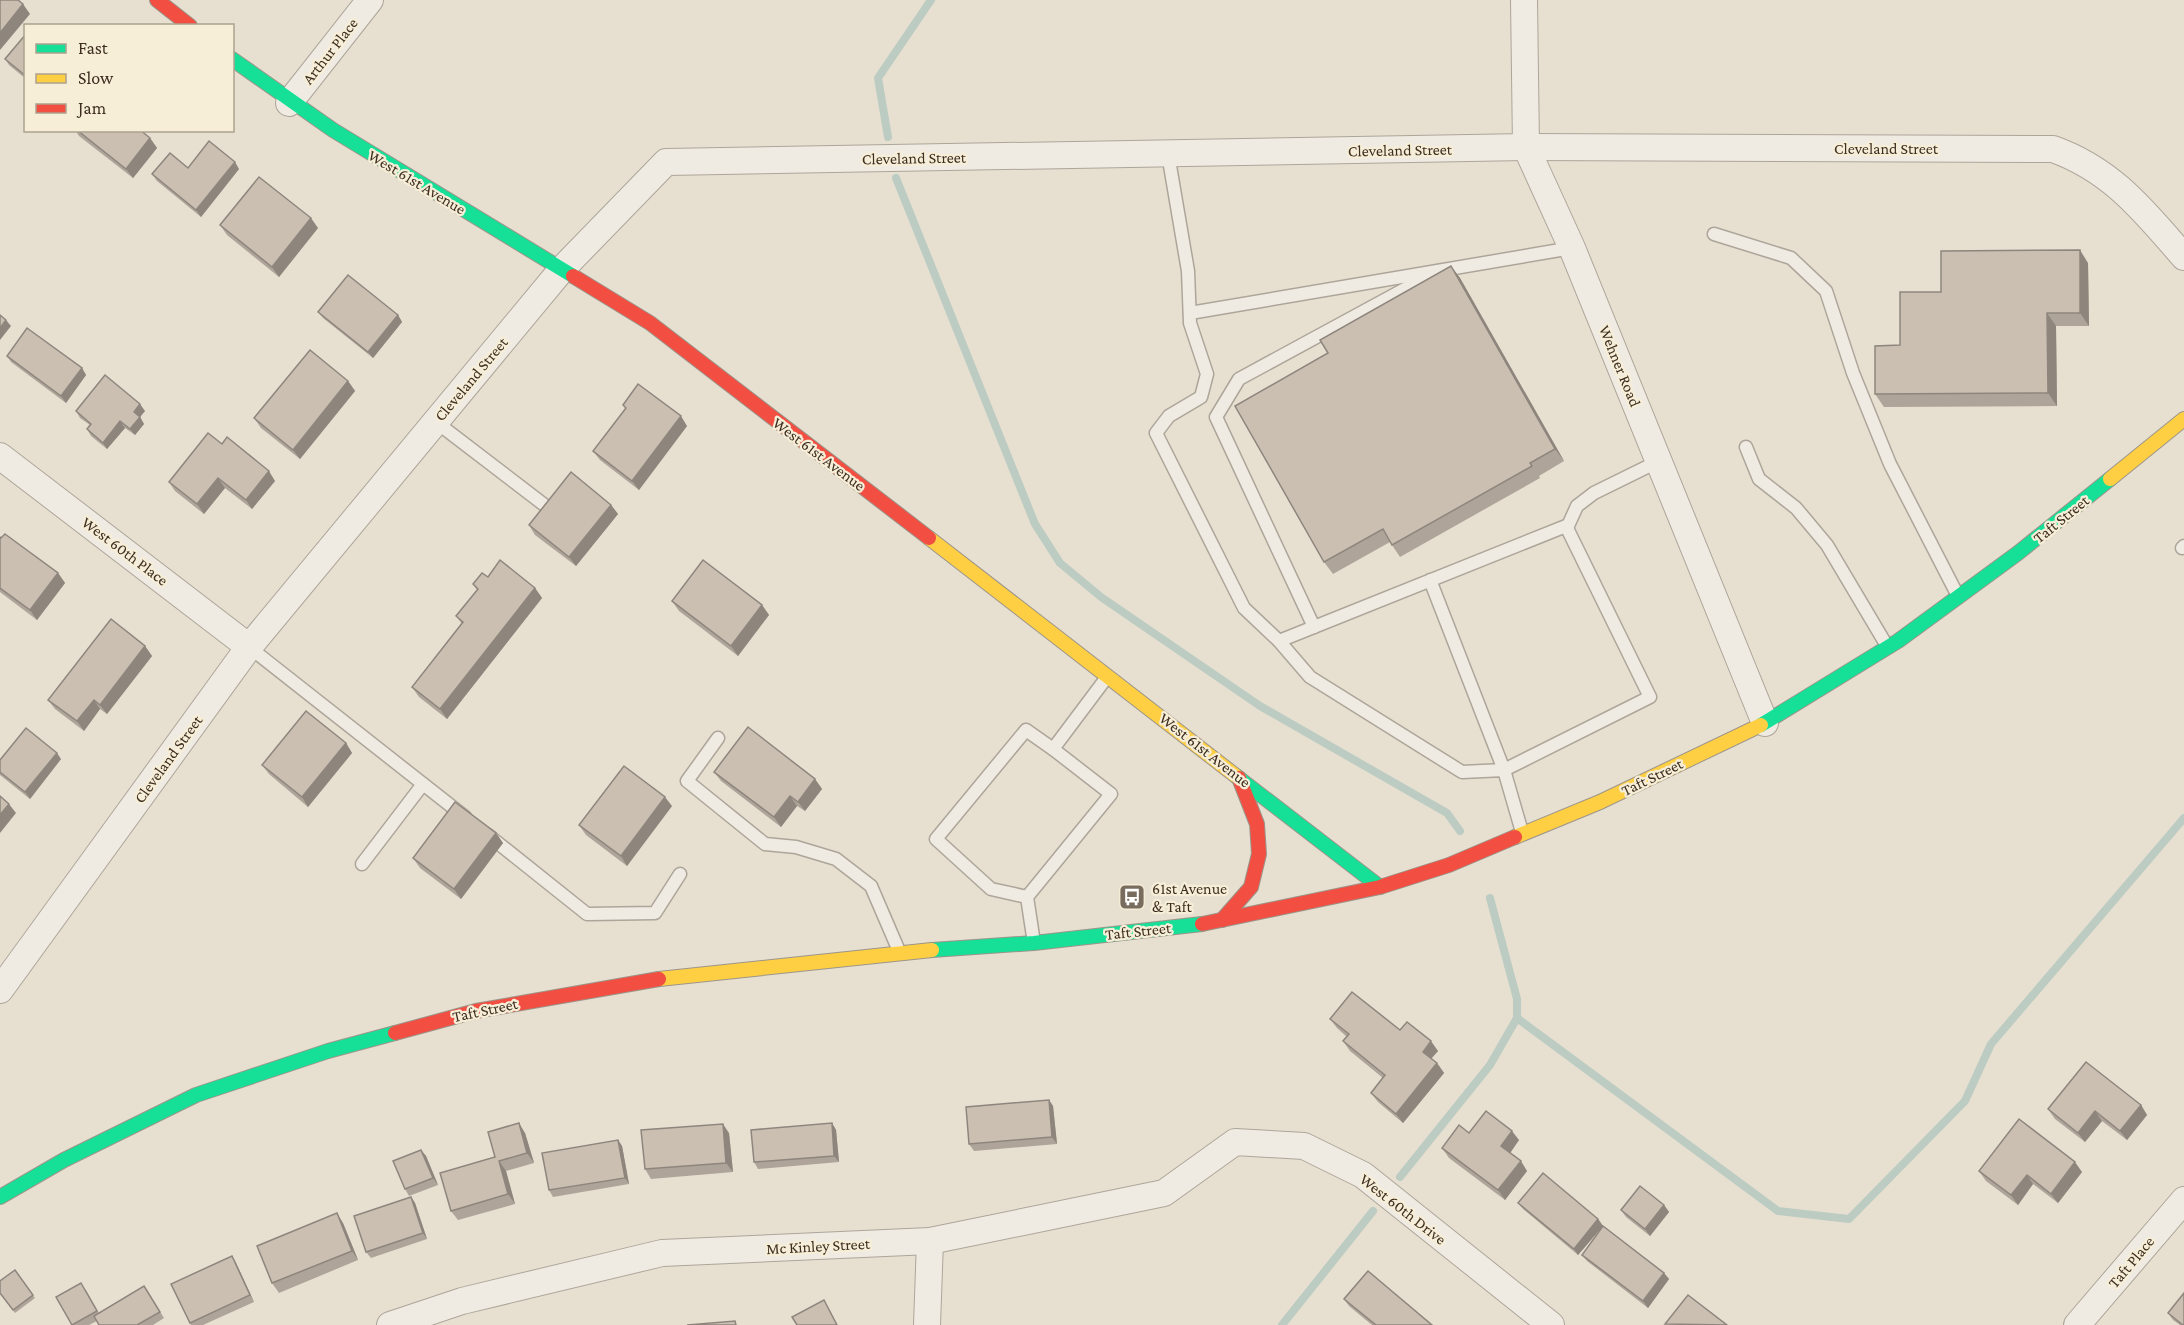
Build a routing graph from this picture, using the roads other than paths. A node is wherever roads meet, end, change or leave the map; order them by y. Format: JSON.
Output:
{"nodes":[{"id":1,"x":157,"y":0,"type":"edge"},
{"id":2,"x":370,"y":0,"type":"edge"},
{"id":3,"x":1524,"y":0,"type":"edge"},
{"id":4,"x":187,"y":24,"type":"edge"},
{"id":5,"x":234,"y":60,"type":"edge"},
{"id":6,"x":289,"y":103,"type":"junction"},
{"id":7,"x":1526,"y":147,"type":"junction"},
{"id":8,"x":1168,"y":154,"type":"junction"},
{"id":9,"x":1714,"y":234,"type":"dead end"},
{"id":10,"x":1572,"y":248,"type":"junction"},
{"id":11,"x":2184,"y":257,"type":"edge"},
{"id":12,"x":563,"y":268,"type":"junction"},
{"id":13,"x":1438,"y":271,"type":"junction"},
{"id":14,"x":1190,"y":313,"type":"junction"},
{"id":15,"x":2184,"y":419,"type":"edge"},
{"id":16,"x":436,"y":422,"type":"junction"},
{"id":17,"x":1746,"y":447,"type":"dead end"},
{"id":18,"x":0,"y":456,"type":"edge"},
{"id":19,"x":1659,"y":461,"type":"junction"},
{"id":20,"x":547,"y":507,"type":"edge"},
{"id":21,"x":1567,"y":528,"type":"junction"},
{"id":22,"x":1430,"y":580,"type":"junction"},
{"id":23,"x":1959,"y":597,"type":"junction"},
{"id":24,"x":1314,"y":627,"type":"junction"},
{"id":25,"x":1279,"y":641,"type":"junction"},
{"id":26,"x":249,"y":647,"type":"junction"},
{"id":27,"x":1888,"y":647,"type":"junction"},
{"id":28,"x":1108,"y":676,"type":"junction"},
{"id":29,"x":1765,"y":723,"type":"junction"},
{"id":30,"x":718,"y":738,"type":"dead end"},
{"id":31,"x":1053,"y":749,"type":"junction"},
{"id":32,"x":1504,"y":770,"type":"junction"},
{"id":33,"x":1238,"y":776,"type":"junction"},
{"id":34,"x":423,"y":784,"type":"junction"},
{"id":35,"x":1523,"y":834,"type":"junction"},
{"id":36,"x":362,"y":864,"type":"dead end"},
{"id":37,"x":680,"y":874,"type":"dead end"},
{"id":38,"x":1380,"y":887,"type":"junction"},
{"id":39,"x":1027,"y":897,"type":"junction"},
{"id":40,"x":1222,"y":920,"type":"junction"},
{"id":41,"x":1034,"y":943,"type":"junction"},
{"id":42,"x":900,"y":952,"type":"junction"},
{"id":43,"x":0,"y":990,"type":"edge"},
{"id":44,"x":1235,"y":1142,"type":"joint"},
{"id":45,"x":0,"y":1197,"type":"edge"},
{"id":46,"x":2184,"y":1200,"type":"edge"},
{"id":47,"x":930,"y":1241,"type":"junction"},
{"id":48,"x":1542,"y":1322,"type":"edge"},
{"id":49,"x":390,"y":1325,"type":"edge"},
{"id":50,"x":927,"y":1325,"type":"edge"},
{"id":51,"x":2078,"y":1325,"type":"edge"}],
"edges":[{"from":1,"to":4,"type":"main road"},
{"from":2,"to":6,"type":"street","name":"Arthur Place"},
{"from":3,"to":7,"type":"street","name":"Wehner Road"},
{"from":5,"to":6,"type":"main road","name":"West 61st Avenue"},
{"from":6,"to":12,"type":"main road","name":"West 61st Avenue"},
{"from":7,"to":8,"type":"street","name":"Cleveland Street"},
{"from":7,"to":10,"type":"street","name":"Wehner Road"},
{"from":7,"to":11,"type":"street","name":"Cleveland Street"},
{"from":8,"to":12,"type":"street","name":"Cleveland Street"},
{"from":8,"to":14,"type":"lane"},
{"from":9,"to":23,"type":"lane"},
{"from":10,"to":13,"type":"lane"},
{"from":10,"to":19,"type":"street","name":"Wehner Road"},
{"from":12,"to":16,"type":"street","name":"Cleveland Street"},
{"from":12,"to":28,"type":"main road","name":"West 61st Avenue"},
{"from":13,"to":14,"type":"lane"},
{"from":13,"to":24,"type":"lane"},
{"from":14,"to":25,"type":"lane"},
{"from":15,"to":23,"type":"main road","name":"Taft Street"},
{"from":16,"to":20,"type":"lane"},
{"from":16,"to":26,"type":"street","name":"Cleveland Street"},
{"from":17,"to":27,"type":"lane"},
{"from":18,"to":26,"type":"street","name":"West 60th Place"},
{"from":19,"to":21,"type":"lane"},
{"from":19,"to":29,"type":"street","name":"Wehner Road"},
{"from":21,"to":22,"type":"lane"},
{"from":21,"to":32,"type":"lane"},
{"from":22,"to":24,"type":"lane"},
{"from":22,"to":32,"type":"lane"},
{"from":23,"to":27,"type":"main road","name":"Taft Street"},
{"from":24,"to":25,"type":"lane"},
{"from":25,"to":32,"type":"lane"},
{"from":26,"to":34,"type":"lane"},
{"from":26,"to":43,"type":"street","name":"Cleveland Street"},
{"from":27,"to":29,"type":"main road","name":"Taft Street"},
{"from":28,"to":31,"type":"lane"},
{"from":28,"to":33,"type":"main road","name":"West 61st Avenue"},
{"from":29,"to":35,"type":"main road","name":"Taft Street"},
{"from":30,"to":42,"type":"lane"},
{"from":31,"to":39,"type":"lane"},
{"from":31,"to":39,"type":"lane"},
{"from":32,"to":35,"type":"lane"},
{"from":33,"to":38,"type":"main road","name":"West 61st Avenue"},
{"from":33,"to":40,"type":"main road"},
{"from":34,"to":36,"type":"lane"},
{"from":34,"to":37,"type":"lane"},
{"from":35,"to":38,"type":"main road","name":"Taft Street"},
{"from":38,"to":40,"type":"main road","name":"Taft Street"},
{"from":39,"to":41,"type":"lane"},
{"from":40,"to":41,"type":"main road","name":"Taft Street"},
{"from":41,"to":42,"type":"main road","name":"Taft Street"},
{"from":42,"to":45,"type":"main road","name":"Taft Street"},
{"from":44,"to":47,"type":"street","name":"Mc Kinley Street"},
{"from":44,"to":48,"type":"street","name":"West 60th Drive"},
{"from":46,"to":51,"type":"street","name":"Taft Place"},
{"from":47,"to":49,"type":"street","name":"Mc Kinley Street"},
{"from":47,"to":50,"type":"street"}]}
